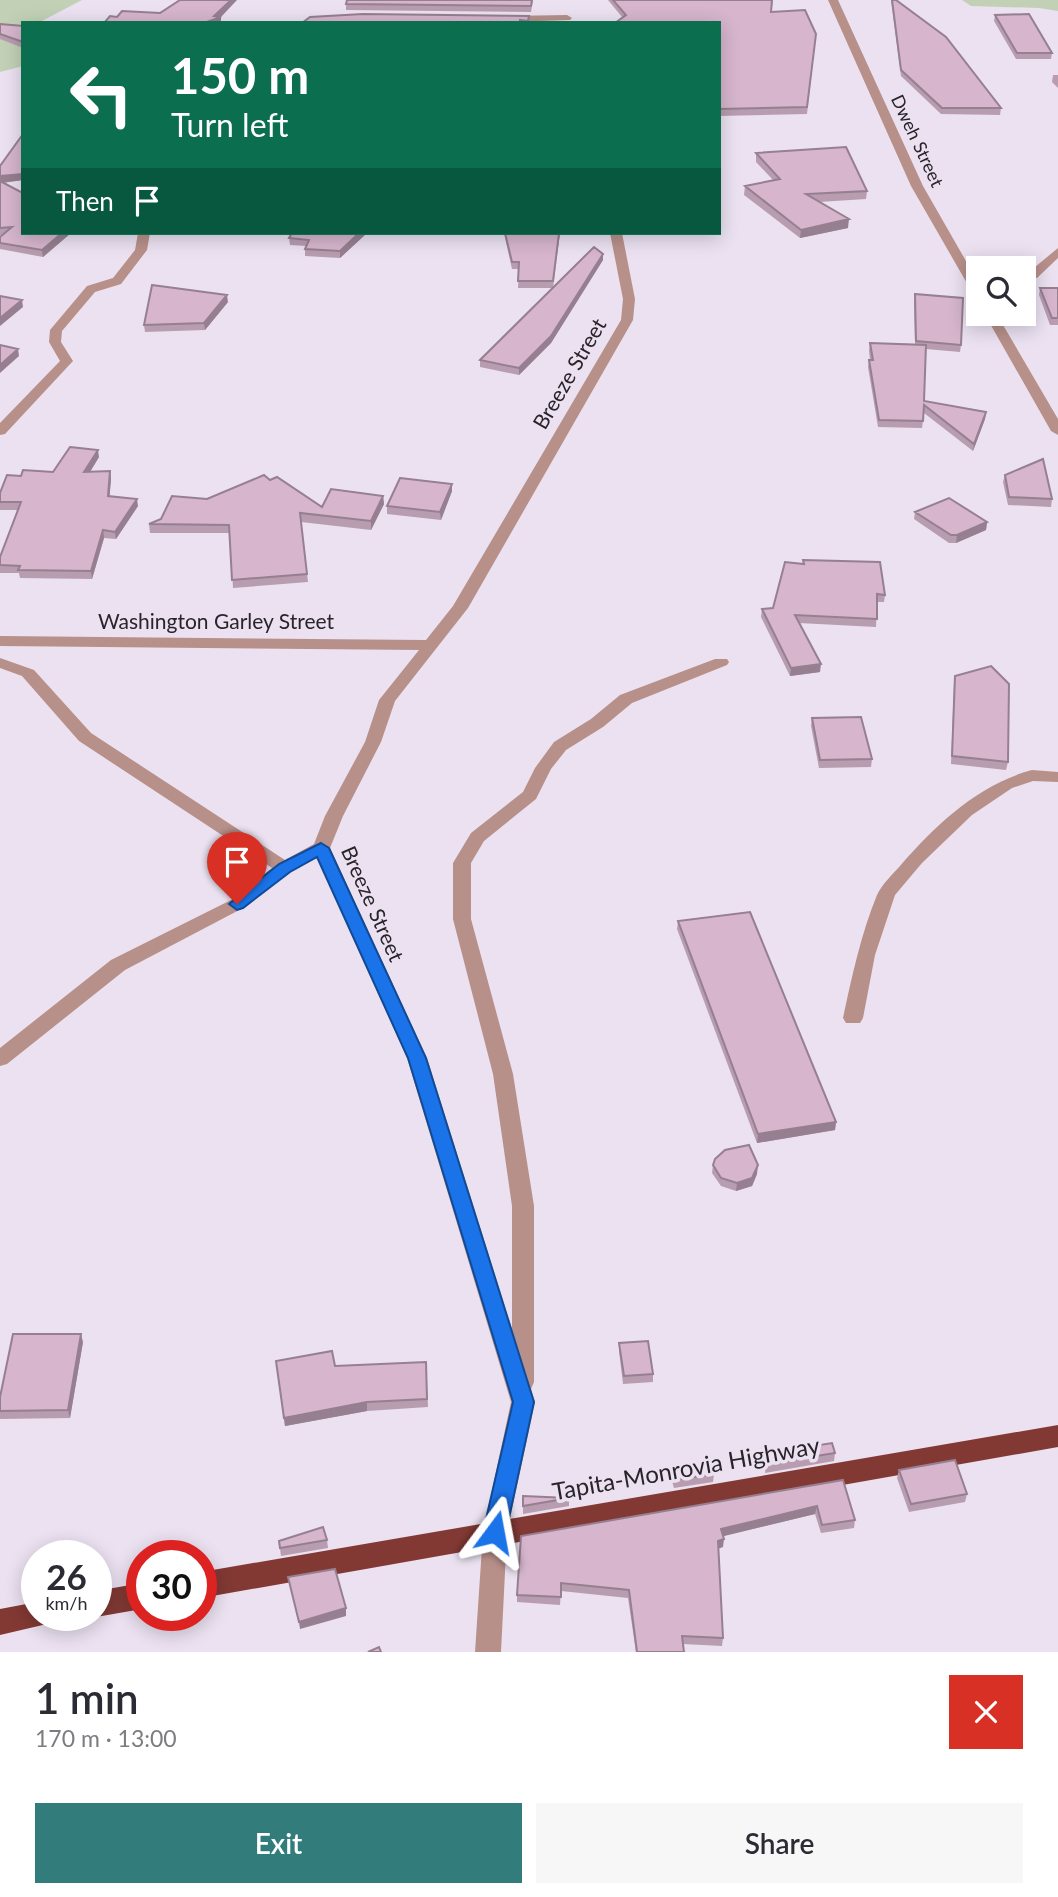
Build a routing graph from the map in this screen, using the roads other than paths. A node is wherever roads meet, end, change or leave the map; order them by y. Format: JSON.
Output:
{"nodes":[{"id":1,"x":833,"y":0,"type":"edge"},
{"id":2,"x":566,"y":17,"type":"edge"},
{"id":3,"x":492,"y":18,"type":"edge"},
{"id":4,"x":144,"y":235,"type":"edge"},
{"id":5,"x":616,"y":235,"type":"edge"},
{"id":6,"x":1058,"y":252,"type":"edge"},
{"id":7,"x":966,"y":271,"type":"edge"},
{"id":8,"x":1036,"y":272,"type":"edge"},
{"id":9,"x":997,"y":326,"type":"edge"},
{"id":10,"x":0,"y":431,"type":"edge"},
{"id":11,"x":1058,"y":431,"type":"edge"},
{"id":12,"x":0,"y":641,"type":"edge"},
{"id":13,"x":431,"y":645,"type":"junction"},
{"id":14,"x":721,"y":662,"type":"dead end"},
{"id":15,"x":0,"y":663,"type":"edge"},
{"id":16,"x":1058,"y":778,"type":"edge"},
{"id":17,"x":321,"y":848,"type":"junction"},
{"id":18,"x":285,"y":868,"type":"junction"},
{"id":19,"x":853,"y":1018,"type":"dead end"},
{"id":20,"x":0,"y":1059,"type":"edge"},
{"id":21,"x":523,"y":1402,"type":"junction"},
{"id":22,"x":1058,"y":1436,"type":"edge"},
{"id":23,"x":495,"y":1532,"type":"junction"},
{"id":24,"x":217,"y":1582,"type":"edge"},
{"id":25,"x":21,"y":1618,"type":"edge"},
{"id":26,"x":0,"y":1622,"type":"edge"},
{"id":27,"x":488,"y":1652,"type":"edge"}],
"edges":[{"from":1,"to":7,"type":"street","name":"Dweh Street"},
{"from":2,"to":3,"type":"street"},
{"from":4,"to":10,"type":"street"},
{"from":5,"to":13,"type":"street","name":"Breeze Street"},
{"from":6,"to":8,"type":"street"},
{"from":9,"to":11,"type":"street"},
{"from":12,"to":13,"type":"street","name":"Washington Garley Street"},
{"from":13,"to":17,"type":"street","name":"Breeze Street"},
{"from":14,"to":21,"type":"street"},
{"from":15,"to":18,"type":"street"},
{"from":16,"to":19,"type":"street"},
{"from":17,"to":18,"type":"street"},
{"from":17,"to":21,"type":"street","name":"Breeze Street"},
{"from":18,"to":20,"type":"street"},
{"from":21,"to":23,"type":"street","name":"Breeze Street"},
{"from":22,"to":23,"type":"highway","name":"Tapita-Monrovia Highway"},
{"from":23,"to":24,"type":"highway","name":"Tapita-Monrovia Highway"},
{"from":23,"to":27,"type":"street","name":"Breeze Street"},
{"from":25,"to":26,"type":"highway"}]}
